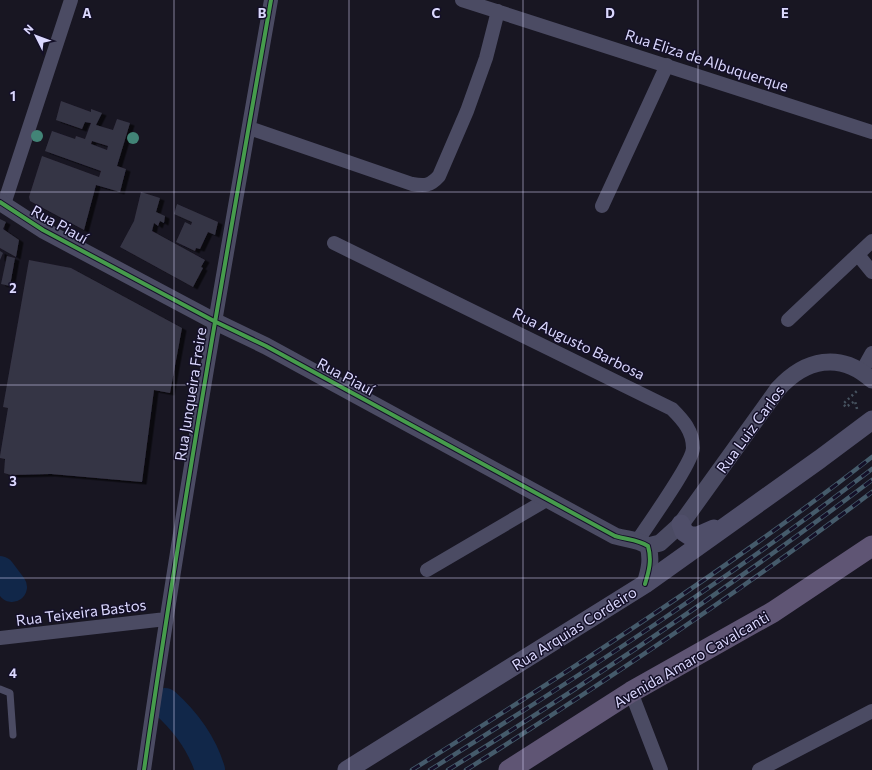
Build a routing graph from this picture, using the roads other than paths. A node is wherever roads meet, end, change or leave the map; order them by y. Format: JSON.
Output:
{"nodes":[{"id":1,"x":71,"y":0,"type":"edge"},
{"id":2,"x":271,"y":0,"type":"edge"},
{"id":3,"x":462,"y":0,"type":"edge"},
{"id":4,"x":494,"y":6,"type":"edge"},
{"id":5,"x":667,"y":65,"type":"junction"},
{"id":6,"x":248,"y":128,"type":"junction"},
{"id":7,"x":872,"y":132,"type":"edge"},
{"id":8,"x":2,"y":203,"type":"edge"},
{"id":9,"x":602,"y":206,"type":"dead end"},
{"id":10,"x":872,"y":241,"type":"edge"},
{"id":11,"x":334,"y":243,"type":"dead end"},
{"id":12,"x":858,"y":256,"type":"junction"},
{"id":13,"x":872,"y":272,"type":"edge"},
{"id":14,"x":788,"y":320,"type":"dead end"},
{"id":15,"x":214,"y":321,"type":"junction"},
{"id":16,"x":872,"y":353,"type":"edge"},
{"id":17,"x":867,"y":375,"type":"edge"},
{"id":18,"x":872,"y":420,"type":"edge"},
{"id":19,"x":548,"y":499,"type":"junction"},
{"id":20,"x":745,"y":513,"type":"junction"},
{"id":21,"x":681,"y":524,"type":"junction"},
{"id":22,"x":643,"y":543,"type":"junction"},
{"id":23,"x":872,"y":546,"type":"edge"},
{"id":24,"x":427,"y":570,"type":"dead end"},
{"id":25,"x":645,"y":584,"type":"junction"},
{"id":26,"x":166,"y":619,"type":"junction"},
{"id":27,"x":0,"y":638,"type":"edge"},
{"id":28,"x":0,"y":689,"type":"edge"},
{"id":29,"x":631,"y":692,"type":"junction"},
{"id":30,"x":872,"y":711,"type":"edge"},
{"id":31,"x":13,"y":735,"type":"dead end"},
{"id":32,"x":144,"y":770,"type":"edge"},
{"id":33,"x":347,"y":770,"type":"edge"},
{"id":34,"x":509,"y":770,"type":"edge"},
{"id":35,"x":661,"y":770,"type":"edge"},
{"id":36,"x":759,"y":770,"type":"edge"}],
"edges":[{"from":1,"to":8,"type":"street"},
{"from":2,"to":6,"type":"street","name":"Rua Junqueira Freire"},
{"from":3,"to":4,"type":"street","name":"Rua Eliza de Albuquerque"},
{"from":4,"to":5,"type":"street","name":"Rua Eliza de Albuquerque"},
{"from":4,"to":6,"type":"street"},
{"from":5,"to":7,"type":"street","name":"Rua Eliza de Albuquerque"},
{"from":5,"to":9,"type":"street"},
{"from":6,"to":15,"type":"street","name":"Rua Junqueira Freire"},
{"from":8,"to":15,"type":"street","name":"Rua Piauí"},
{"from":10,"to":12,"type":"street"},
{"from":11,"to":22,"type":"street","name":"Rua Augusto Barbosa"},
{"from":12,"to":13,"type":"street"},
{"from":12,"to":14,"type":"street"},
{"from":15,"to":19,"type":"street","name":"Rua Piauí"},
{"from":15,"to":26,"type":"street","name":"Rua Junqueira Freire"},
{"from":16,"to":17,"type":"street"},
{"from":17,"to":21,"type":"street","name":"Rua Luiz Carlos"},
{"from":18,"to":20,"type":"main road","name":"Rua Arquias Cordeiro"},
{"from":19,"to":22,"type":"street","name":"Rua Piauí"},
{"from":19,"to":24,"type":"street"},
{"from":20,"to":21,"type":"main road"},
{"from":20,"to":25,"type":"main road","name":"Rua Arquias Cordeiro"},
{"from":21,"to":22,"type":"street","name":"Rua Luiz Carlos"},
{"from":22,"to":25,"type":"street"},
{"from":23,"to":29,"type":"main road","name":"Avenida Amaro Cavalcanti"},
{"from":25,"to":33,"type":"main road","name":"Rua Arquias Cordeiro"},
{"from":26,"to":27,"type":"street","name":"Rua Teixeira Bastos"},
{"from":26,"to":32,"type":"street","name":"Rua Junqueira Freire"},
{"from":28,"to":31,"type":"lane"},
{"from":29,"to":34,"type":"main road","name":"Avenida Amaro Cavalcanti"},
{"from":29,"to":35,"type":"street"},
{"from":30,"to":36,"type":"street"}]}
